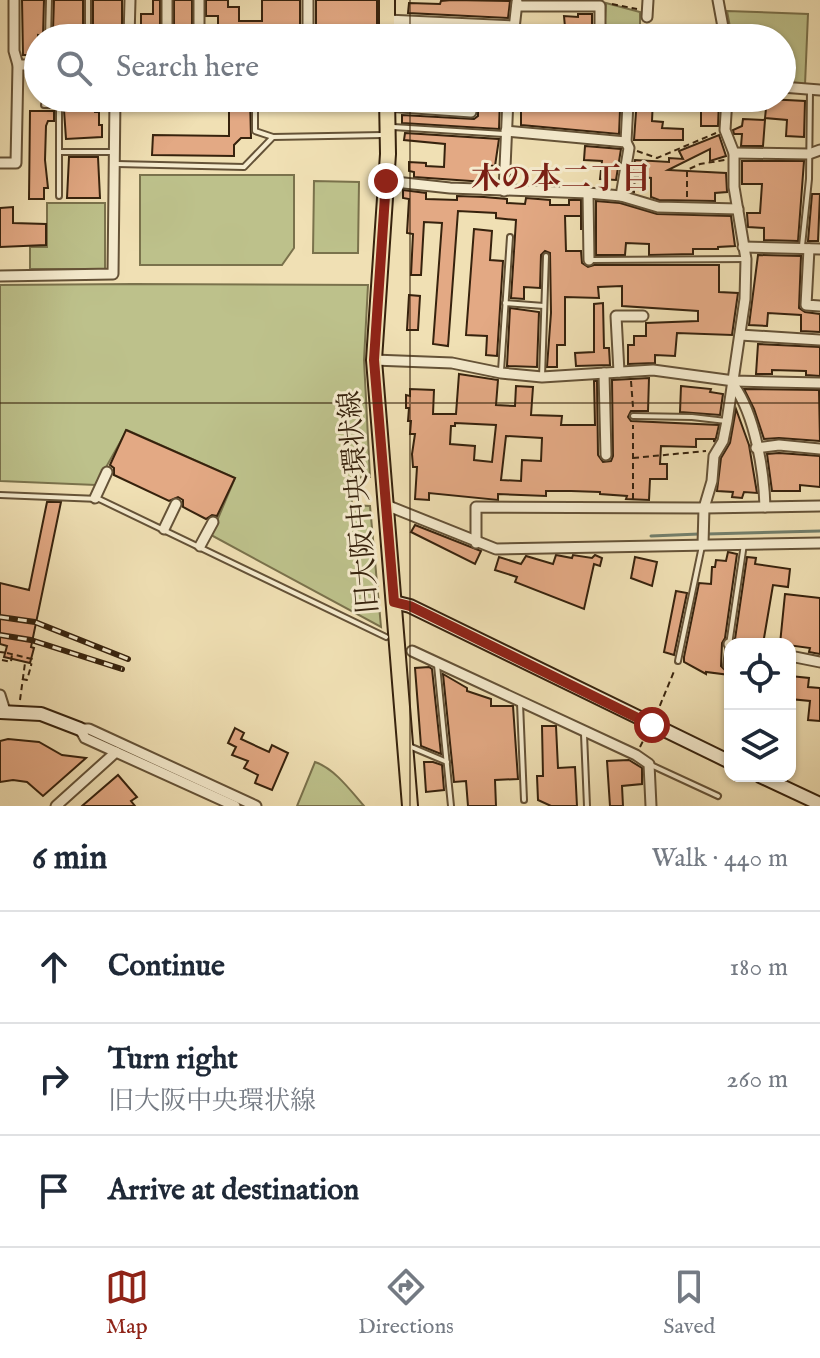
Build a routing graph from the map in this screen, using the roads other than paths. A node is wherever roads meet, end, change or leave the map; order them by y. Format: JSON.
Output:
{"nodes":[{"id":1,"x":14,"y":0,"type":"edge"},
{"id":2,"x":49,"y":0,"type":"edge"},
{"id":3,"x":88,"y":0,"type":"edge"},
{"id":4,"x":130,"y":0,"type":"edge"},
{"id":5,"x":167,"y":0,"type":"edge"},
{"id":6,"x":199,"y":0,"type":"edge"},
{"id":7,"x":308,"y":0,"type":"edge"},
{"id":8,"x":387,"y":0,"type":"edge"},
{"id":9,"x":648,"y":0,"type":"edge"},
{"id":10,"x":718,"y":0,"type":"edge"},
{"id":11,"x":517,"y":3,"type":"edge"},
{"id":12,"x":567,"y":3,"type":"edge"},
{"id":13,"x":647,"y":15,"type":"road end"},
{"id":14,"x":387,"y":20,"type":"junction"},
{"id":15,"x":48,"y":24,"type":"edge"},
{"id":16,"x":88,"y":24,"type":"edge"},
{"id":17,"x":129,"y":24,"type":"edge"},
{"id":18,"x":167,"y":24,"type":"edge"},
{"id":19,"x":199,"y":24,"type":"edge"},
{"id":20,"x":308,"y":24,"type":"edge"},
{"id":21,"x":387,"y":24,"type":"edge"},
{"id":22,"x":472,"y":24,"type":"edge"},
{"id":23,"x":514,"y":24,"type":"edge"},
{"id":24,"x":600,"y":24,"type":"edge"},
{"id":25,"x":722,"y":24,"type":"edge"},
{"id":26,"x":18,"y":65,"type":"junction"},
{"id":27,"x":24,"y":65,"type":"edge"},
{"id":28,"x":815,"y":90,"type":"edge"},
{"id":29,"x":59,"y":112,"type":"edge"},
{"id":30,"x":115,"y":112,"type":"edge"},
{"id":31,"x":255,"y":112,"type":"edge"},
{"id":32,"x":387,"y":112,"type":"edge"},
{"id":33,"x":507,"y":112,"type":"edge"},
{"id":34,"x":628,"y":112,"type":"edge"},
{"id":35,"x":726,"y":112,"type":"edge"},
{"id":36,"x":387,"y":131,"type":"junction"},
{"id":37,"x":506,"y":133,"type":"junction"},
{"id":38,"x":273,"y":137,"type":"junction"},
{"id":39,"x":628,"y":145,"type":"junction"},
{"id":40,"x":820,"y":150,"type":"edge"},
{"id":41,"x":59,"y":152,"type":"junction"},
{"id":42,"x":114,"y":152,"type":"junction"},
{"id":43,"x":809,"y":154,"type":"junction"},
{"id":44,"x":734,"y":156,"type":"junction"},
{"id":45,"x":0,"y":163,"type":"edge"},
{"id":46,"x":114,"y":164,"type":"junction"},
{"id":47,"x":386,"y":181,"type":"junction"},
{"id":48,"x":504,"y":191,"type":"junction"},
{"id":49,"x":588,"y":193,"type":"junction"},
{"id":50,"x":59,"y":196,"type":"dead end"},
{"id":51,"x":621,"y":196,"type":"junction"},
{"id":52,"x":738,"y":209,"type":"junction"},
{"id":53,"x":510,"y":237,"type":"dead end"},
{"id":54,"x":743,"y":247,"type":"junction"},
{"id":55,"x":805,"y":248,"type":"junction"},
{"id":56,"x":820,"y":249,"type":"edge"},
{"id":57,"x":546,"y":256,"type":"dead end"},
{"id":58,"x":746,"y":259,"type":"junction"},
{"id":59,"x":589,"y":260,"type":"joint"},
{"id":60,"x":0,"y":276,"type":"edge"},
{"id":61,"x":505,"y":303,"type":"junction"},
{"id":62,"x":544,"y":306,"type":"junction"},
{"id":63,"x":820,"y":306,"type":"edge"},
{"id":64,"x":643,"y":316,"type":"dead end"},
{"id":65,"x":740,"y":335,"type":"junction"},
{"id":66,"x":820,"y":340,"type":"edge"},
{"id":67,"x":374,"y":360,"type":"junction"},
{"id":68,"x":619,"y":372,"type":"junction"},
{"id":69,"x":501,"y":373,"type":"junction"},
{"id":70,"x":604,"y":373,"type":"junction"},
{"id":71,"x":542,"y":377,"type":"junction"},
{"id":72,"x":820,"y":383,"type":"edge"},
{"id":73,"x":734,"y":384,"type":"junction"},
{"id":74,"x":633,"y":416,"type":"road end"},
{"id":75,"x":727,"y":421,"type":"junction"},
{"id":76,"x":756,"y":448,"type":"junction"},
{"id":77,"x":820,"y":449,"type":"edge"},
{"id":78,"x":606,"y":455,"type":"dead end"},
{"id":79,"x":107,"y":472,"type":"dead end"},
{"id":80,"x":0,"y":495,"type":"edge"},
{"id":81,"x":95,"y":498,"type":"junction"},
{"id":82,"x":176,"y":504,"type":"dead end"},
{"id":83,"x":386,"y":505,"type":"junction"},
{"id":84,"x":820,"y":506,"type":"edge"},
{"id":85,"x":765,"y":507,"type":"junction"},
{"id":86,"x":704,"y":508,"type":"junction"},
{"id":87,"x":213,"y":522,"type":"dead end"},
{"id":88,"x":164,"y":529,"type":"junction"},
{"id":89,"x":476,"y":543,"type":"junction"},
{"id":90,"x":820,"y":543,"type":"edge"},
{"id":91,"x":744,"y":544,"type":"junction"},
{"id":92,"x":703,"y":545,"type":"junction"},
{"id":93,"x":200,"y":546,"type":"junction"},
{"id":94,"x":394,"y":602,"type":"junction"},
{"id":95,"x":386,"y":637,"type":"dead end"},
{"id":96,"x":731,"y":638,"type":"edge"},
{"id":97,"x":412,"y":651,"type":"dead end"},
{"id":98,"x":796,"y":657,"type":"edge"},
{"id":99,"x":678,"y":661,"type":"road end"},
{"id":100,"x":820,"y":662,"type":"edge"},
{"id":101,"x":437,"y":663,"type":"junction"},
{"id":102,"x":0,"y":695,"type":"edge"},
{"id":103,"x":520,"y":701,"type":"junction"},
{"id":104,"x":2,"y":710,"type":"edge"},
{"id":105,"x":80,"y":729,"type":"junction"},
{"id":106,"x":584,"y":731,"type":"junction"},
{"id":107,"x":405,"y":744,"type":"junction"},
{"id":108,"x":116,"y":752,"type":"junction"},
{"id":109,"x":724,"y":759,"type":"edge"},
{"id":110,"x":447,"y":762,"type":"junction"},
{"id":111,"x":649,"y":764,"type":"junction"},
{"id":112,"x":773,"y":782,"type":"edge"},
{"id":113,"x":718,"y":796,"type":"dead end"},
{"id":114,"x":524,"y":800,"type":"dead end"},
{"id":115,"x":230,"y":802,"type":"edge"},
{"id":116,"x":820,"y":804,"type":"edge"},
{"id":117,"x":56,"y":806,"type":"edge"},
{"id":118,"x":256,"y":806,"type":"edge"},
{"id":119,"x":410,"y":806,"type":"edge"},
{"id":120,"x":451,"y":806,"type":"edge"},
{"id":121,"x":587,"y":806,"type":"edge"},
{"id":122,"x":651,"y":806,"type":"edge"}],
"edges":[{"from":1,"to":26,"type":"street"},
{"from":2,"to":15,"type":"lane"},
{"from":3,"to":16,"type":"lane"},
{"from":4,"to":17,"type":"street"},
{"from":5,"to":18,"type":"street"},
{"from":6,"to":19,"type":"street"},
{"from":7,"to":20,"type":"street"},
{"from":8,"to":14,"type":"main road"},
{"from":9,"to":13,"type":"street"},
{"from":10,"to":25,"type":"street"},
{"from":11,"to":12,"type":"street"},
{"from":11,"to":23,"type":"street"},
{"from":12,"to":24,"type":"street"},
{"from":14,"to":21,"type":"main road"},
{"from":14,"to":22,"type":"street"},
{"from":26,"to":27,"type":"street"},
{"from":26,"to":45,"type":"street"},
{"from":28,"to":43,"type":"lane"},
{"from":29,"to":41,"type":"lane"},
{"from":30,"to":42,"type":"street"},
{"from":31,"to":38,"type":"lane"},
{"from":32,"to":36,"type":"main road","name":"旧大阪中央環状線"},
{"from":33,"to":37,"type":"street"},
{"from":34,"to":39,"type":"street"},
{"from":35,"to":44,"type":"street"},
{"from":36,"to":37,"type":"lane"},
{"from":36,"to":38,"type":"lane"},
{"from":36,"to":47,"type":"main road","name":"旧大阪中央環状線"},
{"from":37,"to":39,"type":"street"},
{"from":37,"to":48,"type":"street"},
{"from":38,"to":46,"type":"lane"},
{"from":39,"to":51,"type":"street"},
{"from":40,"to":43,"type":"street"},
{"from":41,"to":42,"type":"lane"},
{"from":41,"to":50,"type":"lane"},
{"from":42,"to":46,"type":"street"},
{"from":43,"to":44,"type":"street"},
{"from":43,"to":55,"type":"lane"},
{"from":44,"to":52,"type":"street"},
{"from":46,"to":60,"type":"street"},
{"from":47,"to":48,"type":"street"},
{"from":47,"to":67,"type":"main road","name":"旧大阪中央環状線"},
{"from":48,"to":49,"type":"street"},
{"from":49,"to":51,"type":"street"},
{"from":49,"to":59,"type":"street"},
{"from":51,"to":52,"type":"street"},
{"from":52,"to":54,"type":"street"},
{"from":53,"to":61,"type":"lane"},
{"from":54,"to":55,"type":"street"},
{"from":54,"to":58,"type":"street"},
{"from":55,"to":56,"type":"street"},
{"from":55,"to":63,"type":"street"},
{"from":57,"to":62,"type":"lane"},
{"from":58,"to":59,"type":"lane"},
{"from":58,"to":65,"type":"street"},
{"from":61,"to":62,"type":"lane"},
{"from":61,"to":69,"type":"lane"},
{"from":62,"to":71,"type":"lane"},
{"from":64,"to":68,"type":"street"},
{"from":65,"to":66,"type":"street"},
{"from":65,"to":73,"type":"street"},
{"from":67,"to":69,"type":"street"},
{"from":67,"to":83,"type":"main road","name":"旧大阪中央環状線"},
{"from":68,"to":70,"type":"street"},
{"from":68,"to":73,"type":"street"},
{"from":69,"to":71,"type":"street"},
{"from":70,"to":71,"type":"street"},
{"from":70,"to":78,"type":"street"},
{"from":72,"to":73,"type":"street"},
{"from":73,"to":75,"type":"street"},
{"from":73,"to":76,"type":"street"},
{"from":74,"to":75,"type":"lane"},
{"from":75,"to":86,"type":"street"},
{"from":76,"to":77,"type":"street"},
{"from":76,"to":85,"type":"street"},
{"from":79,"to":81,"type":"street"},
{"from":80,"to":81,"type":"lane"},
{"from":81,"to":88,"type":"lane"},
{"from":82,"to":88,"type":"street"},
{"from":83,"to":89,"type":"street"},
{"from":83,"to":94,"type":"main road","name":"旧大阪中央環状線"},
{"from":84,"to":85,"type":"street"},
{"from":85,"to":86,"type":"street"},
{"from":86,"to":89,"type":"street"},
{"from":86,"to":92,"type":"street"},
{"from":87,"to":93,"type":"street"},
{"from":88,"to":93,"type":"lane"},
{"from":89,"to":92,"type":"street"},
{"from":90,"to":91,"type":"street"},
{"from":91,"to":92,"type":"street"},
{"from":91,"to":96,"type":"lane"},
{"from":92,"to":99,"type":"lane"},
{"from":93,"to":95,"type":"lane"},
{"from":94,"to":107,"type":"main road","name":"旧大阪中央環状線"},
{"from":94,"to":109,"type":"street"},
{"from":97,"to":101,"type":"street"},
{"from":98,"to":100,"type":"street"},
{"from":101,"to":103,"type":"street"},
{"from":101,"to":110,"type":"lane"},
{"from":102,"to":104,"type":"street"},
{"from":103,"to":106,"type":"street"},
{"from":103,"to":114,"type":"lane"},
{"from":104,"to":105,"type":"street"},
{"from":105,"to":108,"type":"street"},
{"from":105,"to":115,"type":"street"},
{"from":106,"to":111,"type":"street"},
{"from":106,"to":121,"type":"lane"},
{"from":107,"to":110,"type":"lane"},
{"from":107,"to":119,"type":"main road","name":"旧大阪中央環状線"},
{"from":108,"to":115,"type":"street"},
{"from":108,"to":117,"type":"street"},
{"from":110,"to":120,"type":"lane"},
{"from":111,"to":113,"type":"lane"},
{"from":111,"to":122,"type":"street"},
{"from":112,"to":116,"type":"street"},
{"from":115,"to":118,"type":"street"}]}
